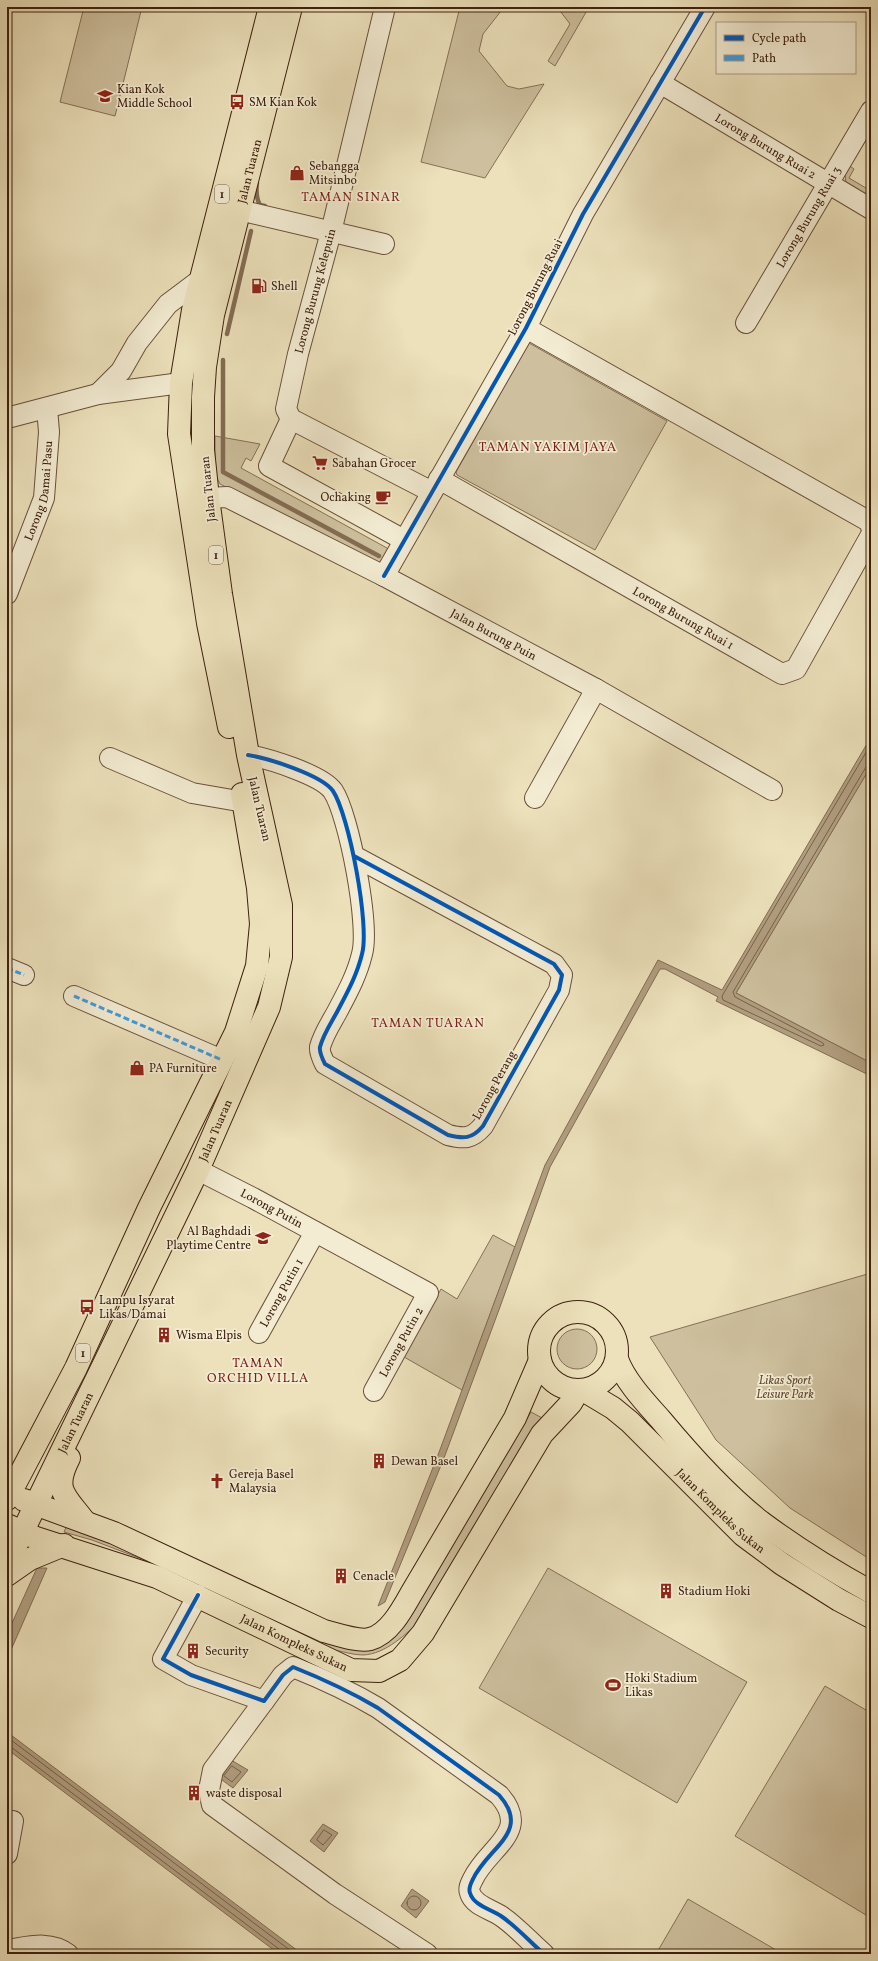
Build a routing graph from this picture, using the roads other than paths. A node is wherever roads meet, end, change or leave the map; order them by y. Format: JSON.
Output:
{"nodes":[{"id":1,"x":270,"y":7,"type":"edge"},
{"id":2,"x":291,"y":7,"type":"edge"},
{"id":3,"x":384,"y":7,"type":"edge"},
{"id":4,"x":705,"y":7,"type":"edge"},
{"id":5,"x":660,"y":83,"type":"junction"},
{"id":6,"x":871,"y":111,"type":"edge"},
{"id":7,"x":829,"y":184,"type":"junction"},
{"id":8,"x":871,"y":209,"type":"edge"},
{"id":9,"x":239,"y":210,"type":"junction"},
{"id":10,"x":331,"y":232,"type":"junction"},
{"id":11,"x":384,"y":244,"type":"dead end"},
{"id":12,"x":228,"y":257,"type":"junction"},
{"id":13,"x":200,"y":280,"type":"junction"},
{"id":14,"x":746,"y":323,"type":"dead end"},
{"id":15,"x":526,"y":328,"type":"junction"},
{"id":16,"x":137,"y":342,"type":"junction"},
{"id":17,"x":181,"y":383,"type":"junction"},
{"id":18,"x":153,"y":387,"type":"junction"},
{"id":19,"x":98,"y":394,"type":"junction"},
{"id":20,"x":47,"y":408,"type":"junction"},
{"id":21,"x":7,"y":418,"type":"edge"},
{"id":22,"x":291,"y":419,"type":"junction"},
{"id":23,"x":436,"y":486,"type":"junction"},
{"id":24,"x":208,"y":498,"type":"junction"},
{"id":25,"x":871,"y":527,"type":"edge"},
{"id":26,"x":871,"y":536,"type":"edge"},
{"id":27,"x":404,"y":540,"type":"junction"},
{"id":28,"x":384,"y":576,"type":"junction"},
{"id":29,"x":7,"y":594,"type":"edge"},
{"id":30,"x":596,"y":689,"type":"junction"},
{"id":31,"x":248,"y":755,"type":"junction"},
{"id":32,"x":110,"y":758,"type":"dead end"},
{"id":33,"x":772,"y":790,"type":"dead end"},
{"id":34,"x":535,"y":798,"type":"dead end"},
{"id":35,"x":244,"y":802,"type":"junction"},
{"id":36,"x":354,"y":856,"type":"junction"},
{"id":37,"x":74,"y":996,"type":"dead end"},
{"id":38,"x":222,"y":1060,"type":"junction"},
{"id":39,"x":198,"y":1170,"type":"junction"},
{"id":40,"x":315,"y":1232,"type":"junction"},
{"id":41,"x":428,"y":1293,"type":"joint"},
{"id":42,"x":259,"y":1333,"type":"dead end"},
{"id":43,"x":617,"y":1359,"type":"junction"},
{"id":44,"x":540,"y":1360,"type":"junction"},
{"id":45,"x":97,"y":1378,"type":"junction"},
{"id":46,"x":580,"y":1390,"type":"junction"},
{"id":47,"x":374,"y":1391,"type":"dead end"},
{"id":48,"x":33,"y":1449,"type":"junction"},
{"id":49,"x":7,"y":1465,"type":"edge"},
{"id":50,"x":8,"y":1495,"type":"edge"},
{"id":51,"x":36,"y":1505,"type":"junction"},
{"id":52,"x":85,"y":1522,"type":"junction"},
{"id":53,"x":14,"y":1529,"type":"edge"},
{"id":54,"x":64,"y":1545,"type":"junction"},
{"id":55,"x":7,"y":1564,"type":"edge"},
{"id":56,"x":7,"y":1575,"type":"edge"},
{"id":57,"x":871,"y":1592,"type":"edge"},
{"id":58,"x":198,"y":1595,"type":"junction"},
{"id":59,"x":871,"y":1617,"type":"edge"},
{"id":60,"x":264,"y":1701,"type":"junction"},
{"id":61,"x":13,"y":1821,"type":"dead end"},
{"id":62,"x":7,"y":1854,"type":"edge"},
{"id":63,"x":7,"y":1950,"type":"edge"},
{"id":64,"x":68,"y":1954,"type":"edge"},
{"id":65,"x":427,"y":1954,"type":"edge"},
{"id":66,"x":544,"y":1954,"type":"edge"}],
"edges":[{"from":1,"to":13,"type":"main road","name":"Jalan Tuaran","number":"1"},
{"from":2,"to":9,"type":"main road","name":"Jalan Tuaran","number":"1"},
{"from":3,"to":10,"type":"street","name":"Lorong Burung Kelepuin"},
{"from":4,"to":5,"type":"street","name":"Lorong Burung Ruai"},
{"from":5,"to":7,"type":"street","name":"Lorong Burung Ruai 2"},
{"from":5,"to":15,"type":"street","name":"Lorong Burung Ruai"},
{"from":6,"to":7,"type":"street","name":"Lorong Burung Ruai 3"},
{"from":7,"to":8,"type":"street","name":"Lorong Burung Ruai 2"},
{"from":7,"to":14,"type":"street","name":"Lorong Burung Ruai 3"},
{"from":9,"to":10,"type":"street"},
{"from":9,"to":12,"type":"main road","name":"Jalan Tuaran","number":"1"},
{"from":10,"to":11,"type":"street"},
{"from":10,"to":22,"type":"street","name":"Lorong Burung Kelepuin"},
{"from":12,"to":17,"type":"main road"},
{"from":12,"to":24,"type":"main road","name":"Jalan Tuaran","number":"1"},
{"from":13,"to":16,"type":"street"},
{"from":13,"to":17,"type":"main road","name":"Jalan Tuaran","number":"1"},
{"from":15,"to":23,"type":"street","name":"Lorong Burung Ruai"},
{"from":15,"to":25,"type":"street"},
{"from":16,"to":18,"type":"street"},
{"from":16,"to":19,"type":"street"},
{"from":17,"to":18,"type":"street"},
{"from":17,"to":35,"type":"main road","name":"Jalan Tuaran","number":"1"},
{"from":18,"to":19,"type":"street"},
{"from":19,"to":20,"type":"street"},
{"from":20,"to":21,"type":"street"},
{"from":20,"to":29,"type":"street","name":"Lorong Damai Pasu"},
{"from":22,"to":23,"type":"street"},
{"from":22,"to":27,"type":"street"},
{"from":23,"to":26,"type":"street","name":"Lorong Burung Ruai 1"},
{"from":23,"to":27,"type":"street","name":"Lorong Burung Ruai"},
{"from":24,"to":28,"type":"street","name":"Jalan Burung Puin"},
{"from":24,"to":31,"type":"main road","name":"Jalan Tuaran","number":"1"},
{"from":27,"to":28,"type":"street","name":"Lorong Burung Ruai"},
{"from":28,"to":30,"type":"street","name":"Jalan Burung Puin"},
{"from":30,"to":33,"type":"street","name":"Jalan Burung Puin"},
{"from":30,"to":34,"type":"street"},
{"from":31,"to":36,"type":"street","name":"Lorong Perang"},
{"from":31,"to":39,"type":"main road","name":"Jalan Tuaran","number":"1"},
{"from":32,"to":35,"type":"street"},
{"from":35,"to":38,"type":"main road","name":"Jalan Tuaran","number":"1"},
{"from":36,"to":36,"type":"street","name":"Lorong Perang"},
{"from":37,"to":38,"type":"street"},
{"from":38,"to":48,"type":"main road","name":"Jalan Tuaran","number":"1"},
{"from":39,"to":40,"type":"street","name":"Lorong Putin"},
{"from":39,"to":45,"type":"main road","name":"Jalan Tuaran","number":"1"},
{"from":40,"to":41,"type":"street","name":"Lorong Putin"},
{"from":40,"to":42,"type":"street","name":"Lorong Putin 1"},
{"from":41,"to":47,"type":"street","name":"Lorong Putin 2"},
{"from":43,"to":44,"type":"main road"},
{"from":43,"to":46,"type":"main road"},
{"from":43,"to":57,"type":"main road","name":"Jalan Kompleks Sukan"},
{"from":44,"to":46,"type":"main road"},
{"from":44,"to":52,"type":"main road","name":"Jalan Kompleks Sukan"},
{"from":45,"to":51,"type":"main road","name":"Jalan Tuaran","number":"1"},
{"from":45,"to":52,"type":"main road"},
{"from":46,"to":58,"type":"main road","name":"Jalan Kompleks Sukan"},
{"from":46,"to":59,"type":"main road","name":"Jalan Kompleks Sukan"},
{"from":48,"to":49,"type":"main road"},
{"from":48,"to":50,"type":"main road","name":"Jalan Tuaran","number":"1"},
{"from":50,"to":51,"type":"main road","name":"Jalan Kompleks Sukan"},
{"from":51,"to":52,"type":"main road","name":"Jalan Kompleks Sukan"},
{"from":51,"to":53,"type":"main road","name":"Jalan Tuaran","number":"1"},
{"from":53,"to":54,"type":"main road","name":"Jalan Kompleks Sukan"},
{"from":53,"to":55,"type":"main road","name":"Jalan Tuaran","number":"1"},
{"from":54,"to":56,"type":"main road"},
{"from":54,"to":58,"type":"main road","name":"Jalan Kompleks Sukan"},
{"from":58,"to":60,"type":"street"},
{"from":60,"to":65,"type":"street"},
{"from":60,"to":66,"type":"street"},
{"from":61,"to":62,"type":"street"},
{"from":63,"to":64,"type":"street"}]}
